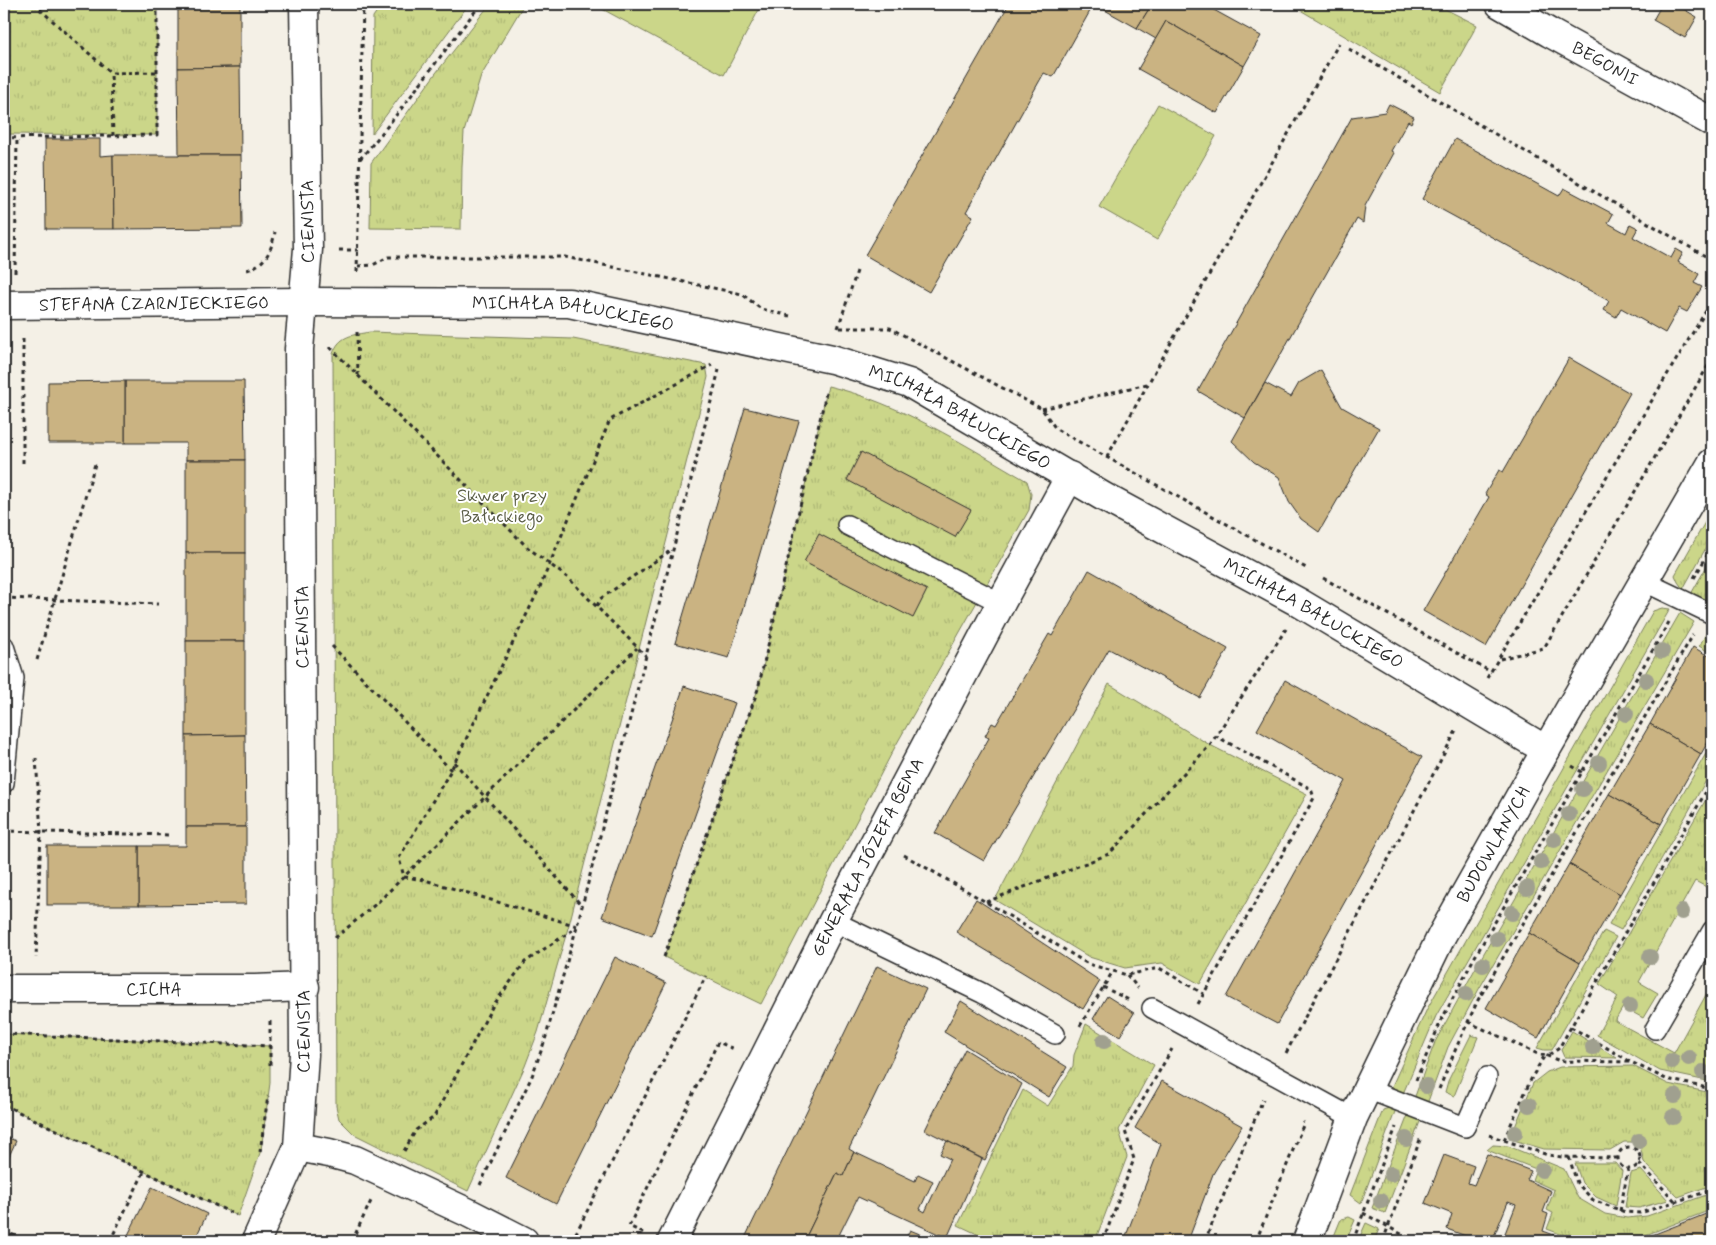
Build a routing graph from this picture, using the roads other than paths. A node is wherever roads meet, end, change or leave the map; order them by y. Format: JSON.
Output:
{"nodes":[{"id":1,"x":304,"y":4,"type":"edge"},
{"id":2,"x":1500,"y":4,"type":"edge"},
{"id":3,"x":1712,"y":122,"type":"edge"},
{"id":4,"x":304,"y":302,"type":"junction"},
{"id":5,"x":4,"y":305,"type":"edge"},
{"id":6,"x":1712,"y":463,"type":"edge"},
{"id":7,"x":1070,"y":476,"type":"junction"},
{"id":8,"x":847,"y":525,"type":"dead end"},
{"id":9,"x":1645,"y":582,"type":"junction"},
{"id":10,"x":1001,"y":603,"type":"junction"},
{"id":11,"x":1710,"y":613,"type":"edge"},
{"id":12,"x":4,"y":646,"type":"edge"},
{"id":13,"x":1546,"y":750,"type":"junction"},
{"id":14,"x":4,"y":783,"type":"edge"},
{"id":15,"x":833,"y":922,"type":"junction"},
{"id":16,"x":1712,"y":930,"type":"edge"},
{"id":17,"x":304,"y":987,"type":"junction"},
{"id":18,"x":4,"y":989,"type":"edge"},
{"id":19,"x":1152,"y":1008,"type":"dead end"},
{"id":20,"x":1655,"y":1029,"type":"dead end"},
{"id":21,"x":1055,"y":1034,"type":"road end"},
{"id":22,"x":1487,"y":1077,"type":"dead end"},
{"id":23,"x":1367,"y":1089,"type":"junction"},
{"id":24,"x":1353,"y":1118,"type":"junction"},
{"id":25,"x":298,"y":1147,"type":"junction"},
{"id":26,"x":662,"y":1239,"type":"edge"},
{"id":27,"x":256,"y":1241,"type":"edge"},
{"id":28,"x":524,"y":1241,"type":"edge"},
{"id":29,"x":1307,"y":1241,"type":"edge"}],
"edges":[{"from":1,"to":4,"type":"street","name":"CIENISTA"},
{"from":2,"to":3,"type":"street","name":"BEGONII"},
{"from":4,"to":5,"type":"street","name":"STEFANA CZARNIECKIEGO"},
{"from":4,"to":7,"type":"street","name":"MICHAŁA BAŁUCKIEGO"},
{"from":4,"to":17,"type":"street","name":"CIENISTA"},
{"from":6,"to":9,"type":"street","name":"BUDOWLANYCH"},
{"from":7,"to":10,"type":"street","name":"GENERAŁA JÓZEFA BEMA"},
{"from":7,"to":13,"type":"street","name":"MICHAŁA BAŁUCKIEGO"},
{"from":8,"to":10,"type":"lane"},
{"from":9,"to":11,"type":"lane"},
{"from":9,"to":13,"type":"street","name":"BUDOWLANYCH"},
{"from":10,"to":15,"type":"street","name":"GENERAŁA JÓZEFA BEMA"},
{"from":12,"to":14,"type":"lane"},
{"from":13,"to":23,"type":"street","name":"BUDOWLANYCH"},
{"from":15,"to":21,"type":"lane"},
{"from":15,"to":26,"type":"street","name":"GENERAŁA JÓZEFA BEMA"},
{"from":16,"to":20,"type":"lane"},
{"from":17,"to":18,"type":"street","name":"CICHA"},
{"from":17,"to":25,"type":"street","name":"CIENISTA"},
{"from":19,"to":24,"type":"lane"},
{"from":22,"to":23,"type":"lane"},
{"from":23,"to":24,"type":"street","name":"BUDOWLANYCH"},
{"from":24,"to":29,"type":"street","name":"BUDOWLANYCH"},
{"from":25,"to":27,"type":"street","name":"CIENISTA"},
{"from":25,"to":28,"type":"street"}]}
